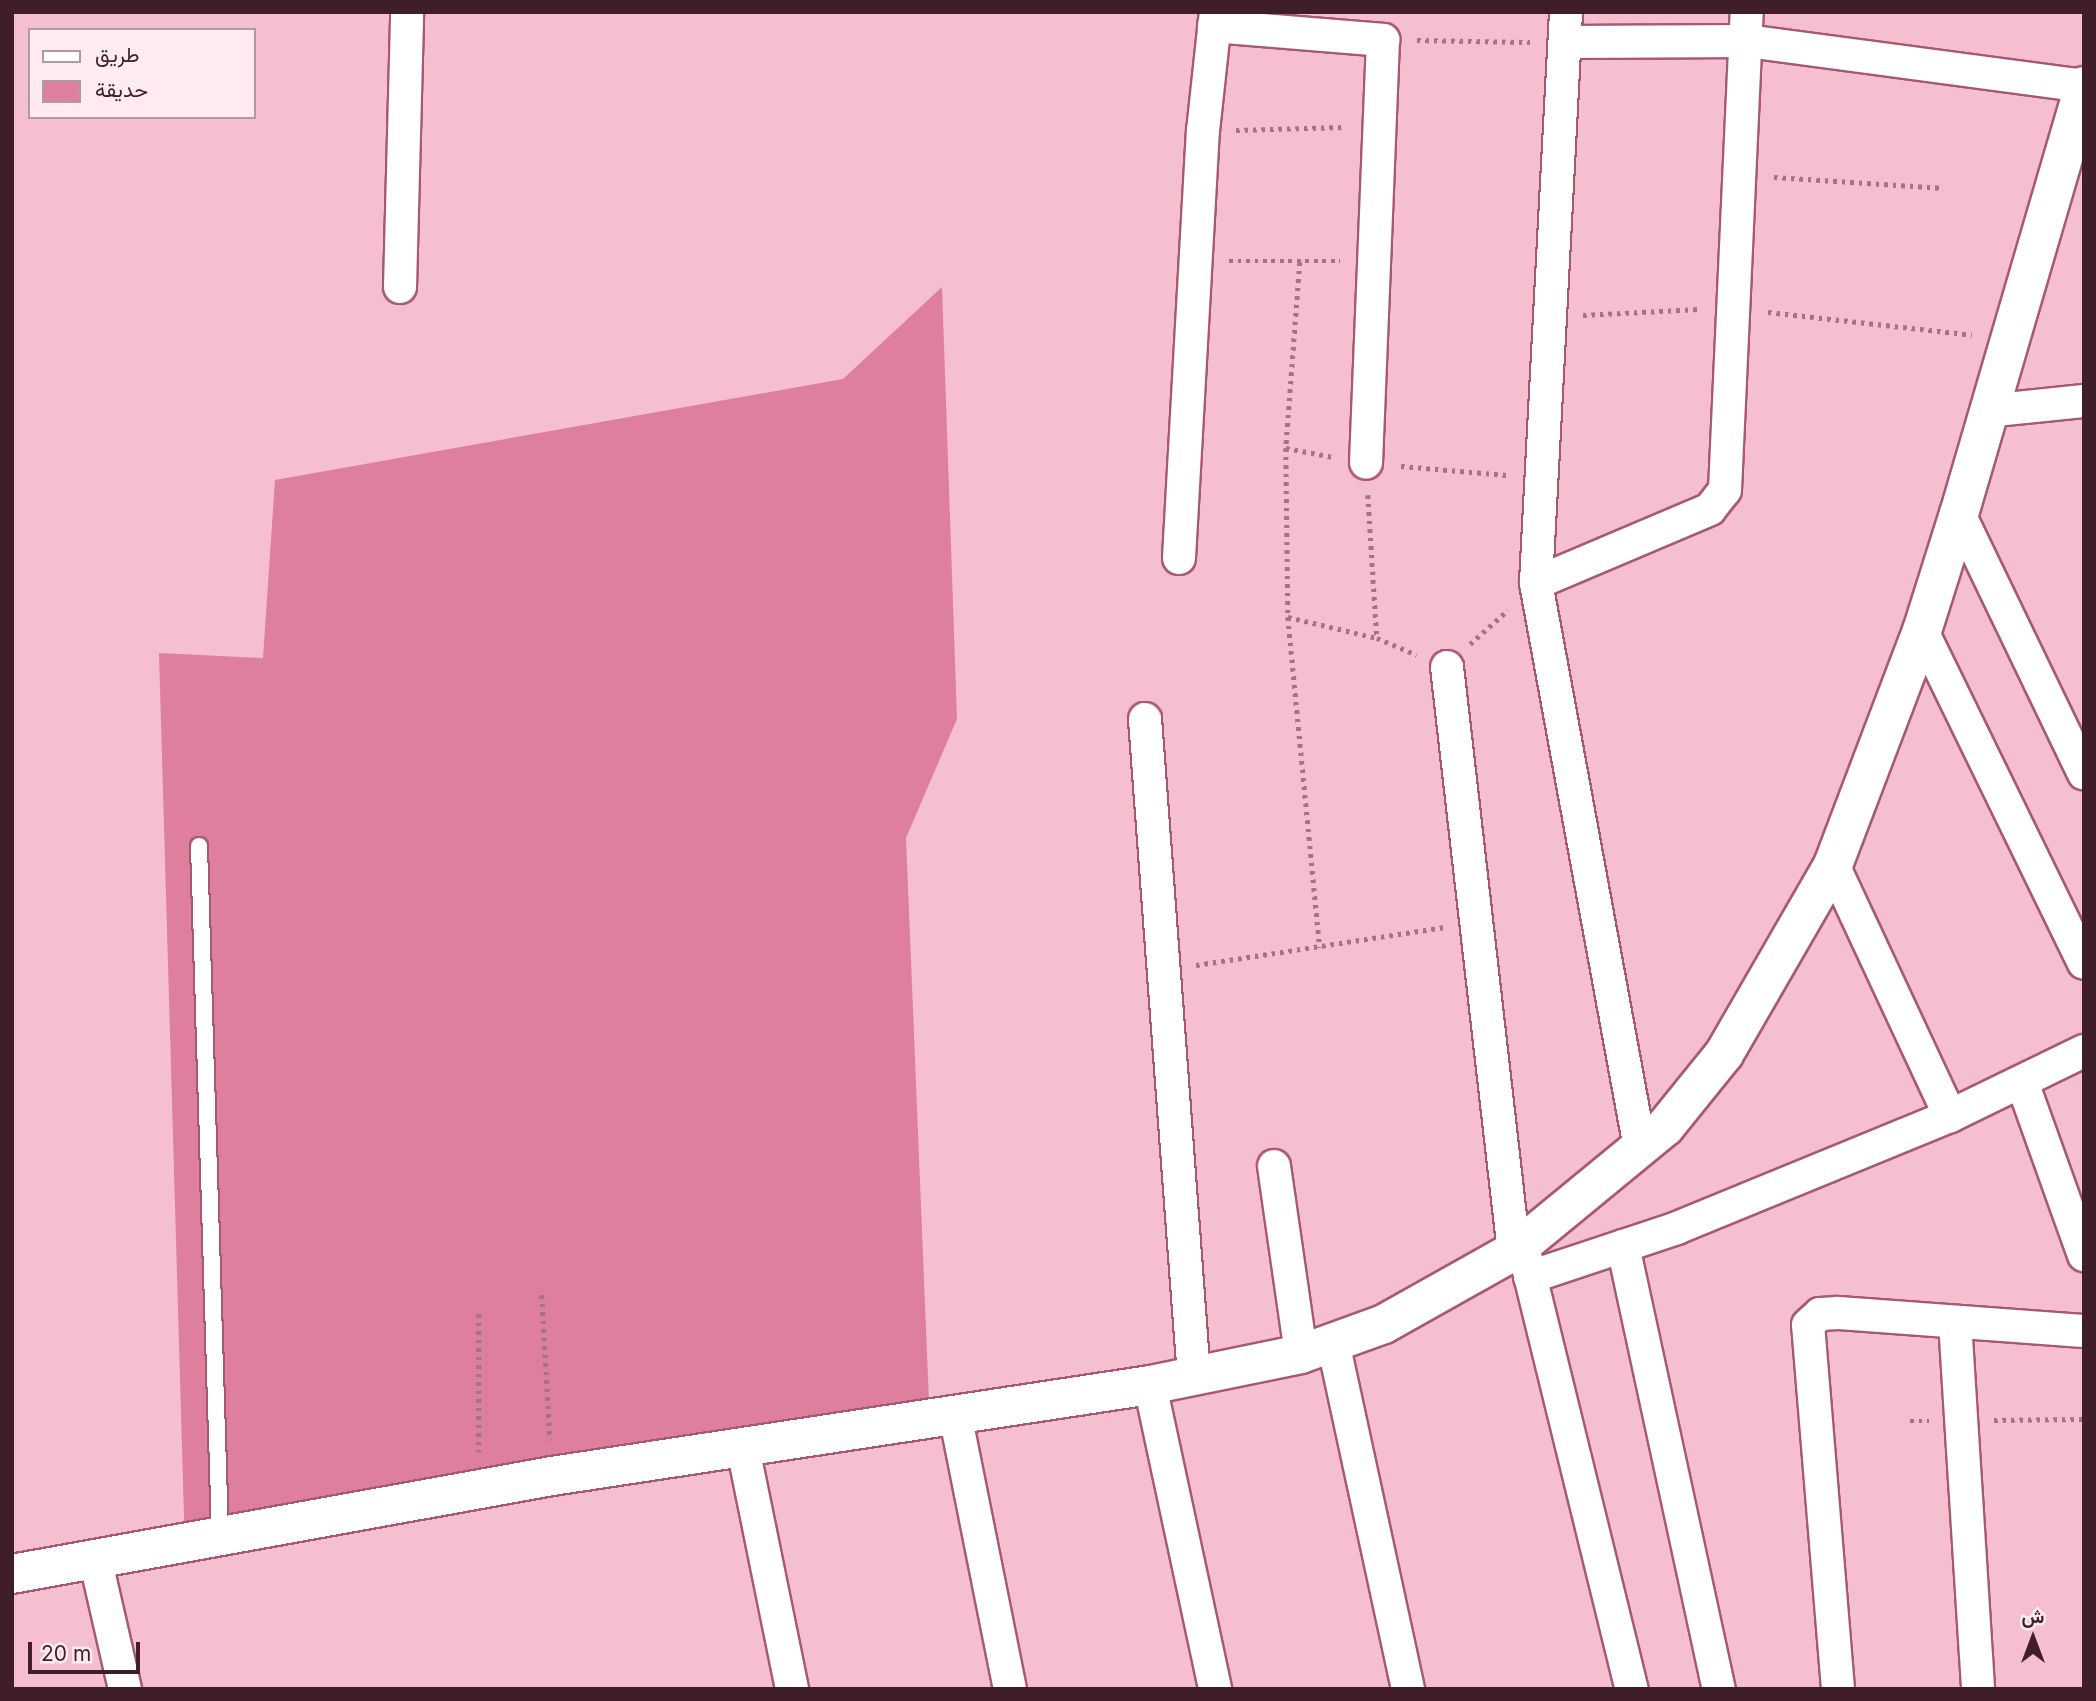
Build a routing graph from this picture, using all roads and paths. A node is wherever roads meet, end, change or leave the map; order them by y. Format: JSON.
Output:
{"nodes":[{"id":1,"x":407,"y":12,"type":"edge"},
{"id":2,"x":1215,"y":19,"type":"edge"},
{"id":3,"x":1566,"y":27,"type":"edge"},
{"id":4,"x":1747,"y":27,"type":"edge"},
{"id":5,"x":1383,"y":40,"type":"junction"},
{"id":6,"x":2084,"y":86,"type":"edge"},
{"id":7,"x":1379,"y":126,"type":"junction"},
{"id":8,"x":1203,"y":131,"type":"junction"},
{"id":9,"x":1740,"y":174,"type":"junction"},
{"id":10,"x":1944,"y":187,"type":"dead end"},
{"id":11,"x":1197,"y":261,"type":"junction"},
{"id":12,"x":400,"y":287,"type":"dead end"},
{"id":13,"x":1731,"y":308,"type":"junction"},
{"id":14,"x":1551,"y":316,"type":"junction"},
{"id":15,"x":2011,"y":339,"type":"junction"},
{"id":16,"x":2084,"y":401,"type":"edge"},
{"id":17,"x":1987,"y":411,"type":"junction"},
{"id":18,"x":1286,"y":448,"type":"junction"},
{"id":19,"x":1366,"y":463,"type":"junction"},
{"id":20,"x":1538,"y":478,"type":"junction"},
{"id":21,"x":1959,"y":514,"type":"junction"},
{"id":22,"x":1179,"y":558,"type":"dead end"},
{"id":23,"x":1536,"y":583,"type":"junction"},
{"id":24,"x":1288,"y":617,"type":"junction"},
{"id":25,"x":1922,"y":631,"type":"junction"},
{"id":26,"x":1377,"y":638,"type":"junction"},
{"id":27,"x":1447,"y":667,"type":"junction"},
{"id":28,"x":1145,"y":719,"type":"dead end"},
{"id":29,"x":2084,"y":774,"type":"edge"},
{"id":30,"x":199,"y":846,"type":"dead end"},
{"id":31,"x":1833,"y":865,"type":"junction"},
{"id":32,"x":1473,"y":921,"type":"junction"},
{"id":33,"x":1320,"y":947,"type":"junction"},
{"id":34,"x":2084,"y":963,"type":"edge"},
{"id":35,"x":1164,"y":969,"type":"junction"},
{"id":36,"x":2084,"y":1051,"type":"edge"},
{"id":37,"x":2022,"y":1083,"type":"junction"},
{"id":38,"x":1950,"y":1116,"type":"junction"},
{"id":39,"x":1640,"y":1148,"type":"junction"},
{"id":40,"x":1274,"y":1166,"type":"dead end"},
{"id":41,"x":1623,"y":1246,"type":"junction"},
{"id":42,"x":2084,"y":1255,"type":"edge"},
{"id":43,"x":1522,"y":1257,"type":"junction"},
{"id":44,"x":542,"y":1295,"type":"dead end"},
{"id":45,"x":479,"y":1314,"type":"dead end"},
{"id":46,"x":1955,"y":1322,"type":"junction"},
{"id":47,"x":2084,"y":1331,"type":"edge"},
{"id":48,"x":1317,"y":1348,"type":"junction"},
{"id":49,"x":1194,"y":1377,"type":"junction"},
{"id":50,"x":1150,"y":1385,"type":"junction"},
{"id":51,"x":955,"y":1414,"type":"junction"},
{"id":52,"x":2084,"y":1419,"type":"edge"},
{"id":53,"x":1961,"y":1420,"type":"junction"},
{"id":54,"x":743,"y":1448,"type":"junction"},
{"id":55,"x":552,"y":1476,"type":"junction"},
{"id":56,"x":479,"y":1488,"type":"junction"},
{"id":57,"x":220,"y":1534,"type":"junction"},
{"id":58,"x":94,"y":1558,"type":"junction"},
{"id":59,"x":12,"y":1574,"type":"edge"},
{"id":60,"x":125,"y":1689,"type":"edge"},
{"id":61,"x":792,"y":1689,"type":"edge"},
{"id":62,"x":1010,"y":1689,"type":"edge"},
{"id":63,"x":1215,"y":1689,"type":"edge"},
{"id":64,"x":1408,"y":1689,"type":"edge"},
{"id":65,"x":1632,"y":1689,"type":"edge"},
{"id":66,"x":1719,"y":1689,"type":"edge"},
{"id":67,"x":1838,"y":1689,"type":"edge"},
{"id":68,"x":1979,"y":1689,"type":"edge"}],
"edges":[{"from":1,"to":12,"type":"street"},
{"from":2,"to":5,"type":"street"},
{"from":2,"to":8,"type":"street"},
{"from":3,"to":4,"type":"street"},
{"from":3,"to":5,"type":"path"},
{"from":3,"to":14,"type":"street"},
{"from":4,"to":6,"type":"street"},
{"from":4,"to":9,"type":"street"},
{"from":5,"to":7,"type":"street"},
{"from":6,"to":15,"type":"main road"},
{"from":7,"to":8,"type":"path"},
{"from":7,"to":19,"type":"street"},
{"from":8,"to":11,"type":"street"},
{"from":9,"to":10,"type":"path"},
{"from":9,"to":13,"type":"street"},
{"from":11,"to":18,"type":"path"},
{"from":11,"to":22,"type":"street"},
{"from":13,"to":14,"type":"path"},
{"from":13,"to":15,"type":"path"},
{"from":13,"to":23,"type":"street"},
{"from":14,"to":20,"type":"street"},
{"from":15,"to":17,"type":"main road"},
{"from":16,"to":17,"type":"street"},
{"from":17,"to":21,"type":"main road"},
{"from":18,"to":19,"type":"path"},
{"from":18,"to":24,"type":"path"},
{"from":19,"to":20,"type":"path"},
{"from":19,"to":26,"type":"path"},
{"from":20,"to":23,"type":"street"},
{"from":21,"to":25,"type":"main road"},
{"from":21,"to":29,"type":"street"},
{"from":23,"to":27,"type":"path"},
{"from":23,"to":39,"type":"street"},
{"from":24,"to":26,"type":"path"},
{"from":24,"to":33,"type":"path"},
{"from":25,"to":31,"type":"main road"},
{"from":25,"to":34,"type":"street"},
{"from":26,"to":27,"type":"path"},
{"from":27,"to":32,"type":"street"},
{"from":28,"to":35,"type":"street"},
{"from":30,"to":57,"type":"lane"},
{"from":31,"to":38,"type":"street"},
{"from":31,"to":39,"type":"main road"},
{"from":32,"to":33,"type":"path"},
{"from":32,"to":43,"type":"street"},
{"from":33,"to":35,"type":"path"},
{"from":35,"to":49,"type":"street"},
{"from":36,"to":37,"type":"street"},
{"from":37,"to":38,"type":"street"},
{"from":37,"to":42,"type":"street"},
{"from":38,"to":41,"type":"street"},
{"from":39,"to":43,"type":"main road"},
{"from":40,"to":48,"type":"street"},
{"from":41,"to":43,"type":"street"},
{"from":41,"to":66,"type":"street"},
{"from":43,"to":48,"type":"main road"},
{"from":43,"to":65,"type":"street"},
{"from":44,"to":55,"type":"path"},
{"from":45,"to":56,"type":"path"},
{"from":46,"to":47,"type":"street"},
{"from":46,"to":53,"type":"street"},
{"from":46,"to":67,"type":"street"},
{"from":48,"to":49,"type":"main road"},
{"from":48,"to":64,"type":"street"},
{"from":49,"to":50,"type":"main road"},
{"from":50,"to":51,"type":"main road"},
{"from":50,"to":63,"type":"street"},
{"from":51,"to":54,"type":"main road"},
{"from":51,"to":62,"type":"street"},
{"from":52,"to":53,"type":"path"},
{"from":53,"to":68,"type":"street"},
{"from":54,"to":55,"type":"main road"},
{"from":54,"to":61,"type":"street"},
{"from":55,"to":56,"type":"main road"},
{"from":56,"to":57,"type":"main road"},
{"from":57,"to":58,"type":"main road"},
{"from":58,"to":59,"type":"main road"},
{"from":58,"to":60,"type":"street"}]}
